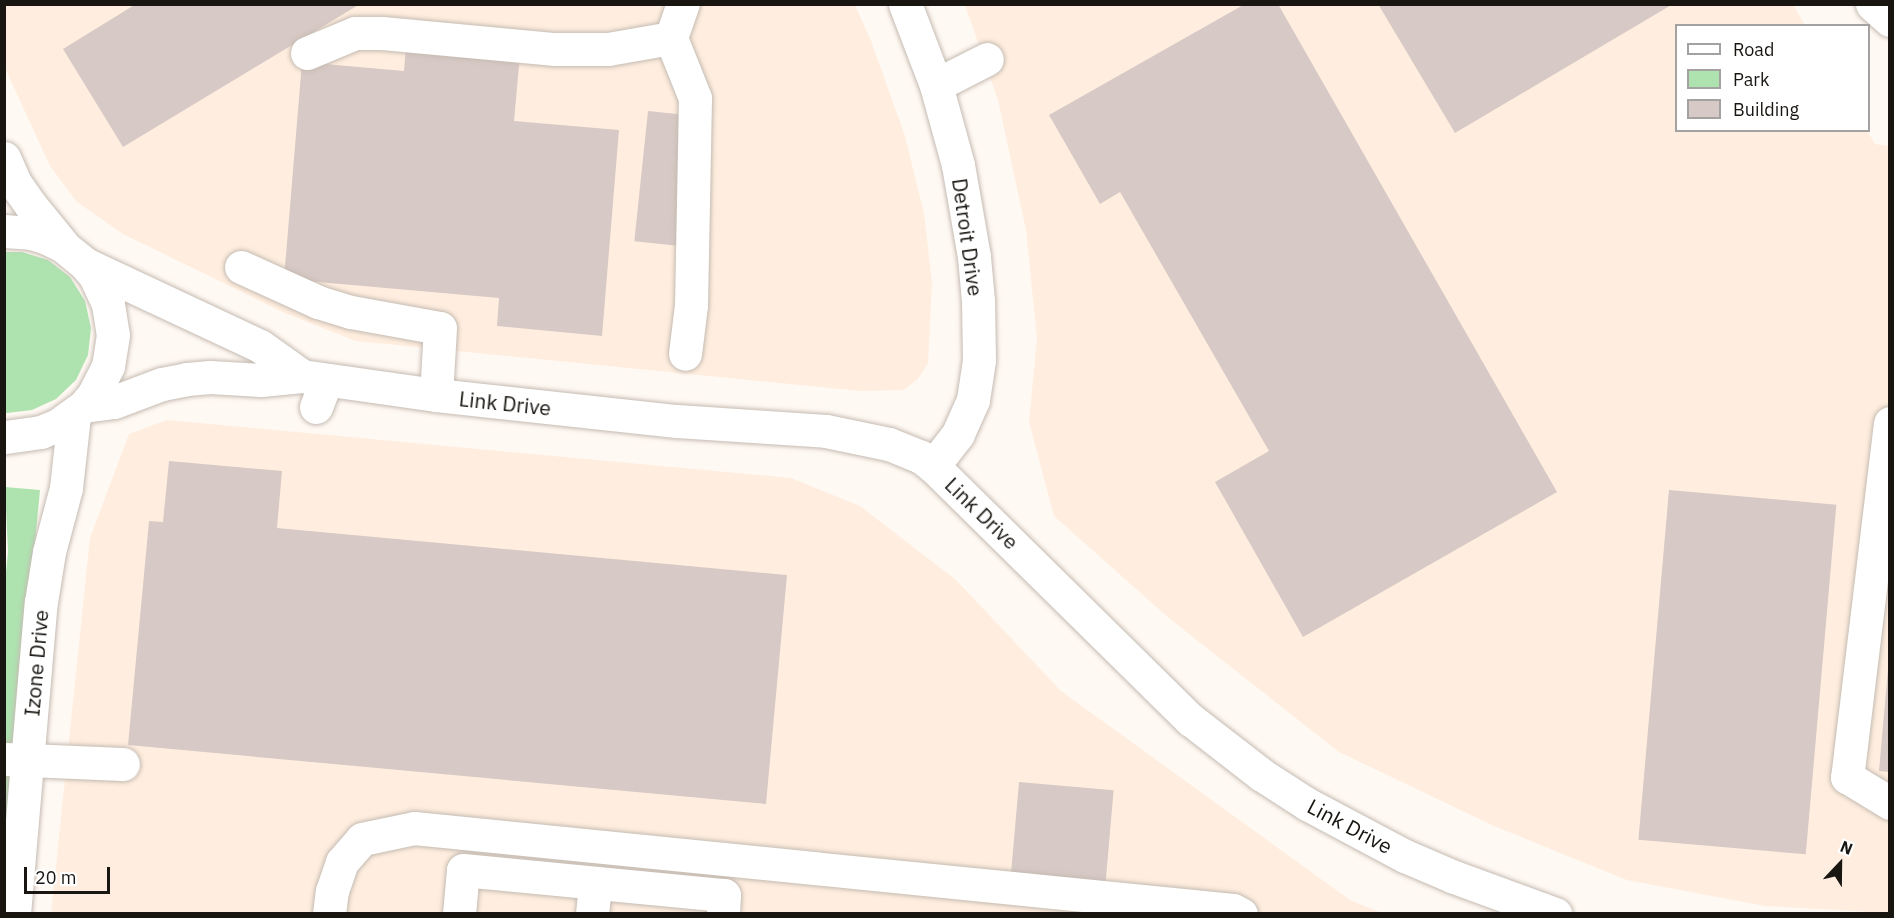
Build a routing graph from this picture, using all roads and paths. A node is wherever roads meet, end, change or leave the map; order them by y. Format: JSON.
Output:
{"nodes":[{"id":1,"x":683,"y":4,"type":"edge"},
{"id":2,"x":906,"y":4,"type":"edge"},
{"id":3,"x":1872,"y":4,"type":"edge"},
{"id":4,"x":1890,"y":20,"type":"edge"},
{"id":5,"x":672,"y":38,"type":"junction"},
{"id":6,"x":307,"y":53,"type":"dead end"},
{"id":7,"x":987,"y":59,"type":"dead end"},
{"id":8,"x":936,"y":85,"type":"junction"},
{"id":9,"x":4,"y":158,"type":"edge"},
{"id":10,"x":4,"y":231,"type":"edge"},
{"id":11,"x":74,"y":255,"type":"junction"},
{"id":12,"x":241,"y":267,"type":"dead end"},
{"id":13,"x":685,"y":354,"type":"dead end"},
{"id":14,"x":314,"y":388,"type":"junction"},
{"id":15,"x":436,"y":395,"type":"junction"},
{"id":16,"x":79,"y":410,"type":"junction"},
{"id":17,"x":1890,"y":423,"type":"edge"},
{"id":18,"x":4,"y":437,"type":"edge"},
{"id":19,"x":933,"y":466,"type":"junction"},
{"id":20,"x":16,"y":760,"type":"edge"},
{"id":21,"x":123,"y":764,"type":"dead end"},
{"id":22,"x":1890,"y":803,"type":"edge"},
{"id":23,"x":593,"y":898,"type":"edge"},
{"id":24,"x":14,"y":914,"type":"edge"},
{"id":25,"x":329,"y":914,"type":"edge"},
{"id":26,"x":459,"y":914,"type":"edge"},
{"id":27,"x":723,"y":914,"type":"edge"},
{"id":28,"x":1241,"y":914,"type":"edge"},
{"id":29,"x":1555,"y":914,"type":"edge"}],
"edges":[{"from":1,"to":5,"type":"street"},
{"from":2,"to":8,"type":"street","name":"Detroit Drive"},
{"from":3,"to":4,"type":"street"},
{"from":5,"to":6,"type":"street"},
{"from":5,"to":13,"type":"street"},
{"from":7,"to":8,"type":"street"},
{"from":8,"to":19,"type":"street","name":"Detroit Drive"},
{"from":9,"to":11,"type":"street"},
{"from":10,"to":11,"type":"street","name":"Link Drive"},
{"from":11,"to":14,"type":"street","name":"Link Drive"},
{"from":11,"to":16,"type":"street"},
{"from":12,"to":15,"type":"street"},
{"from":14,"to":15,"type":"street","name":"Link Drive"},
{"from":14,"to":16,"type":"street","name":"Link Drive"},
{"from":15,"to":19,"type":"street","name":"Link Drive"},
{"from":16,"to":18,"type":"street"},
{"from":16,"to":20,"type":"street","name":"Izone Drive"},
{"from":17,"to":22,"type":"street"},
{"from":19,"to":29,"type":"street","name":"Link Drive"},
{"from":20,"to":21,"type":"street"},
{"from":20,"to":24,"type":"street","name":"Izone Drive"},
{"from":23,"to":26,"type":"street"},
{"from":23,"to":27,"type":"street"},
{"from":25,"to":28,"type":"street"}]}
